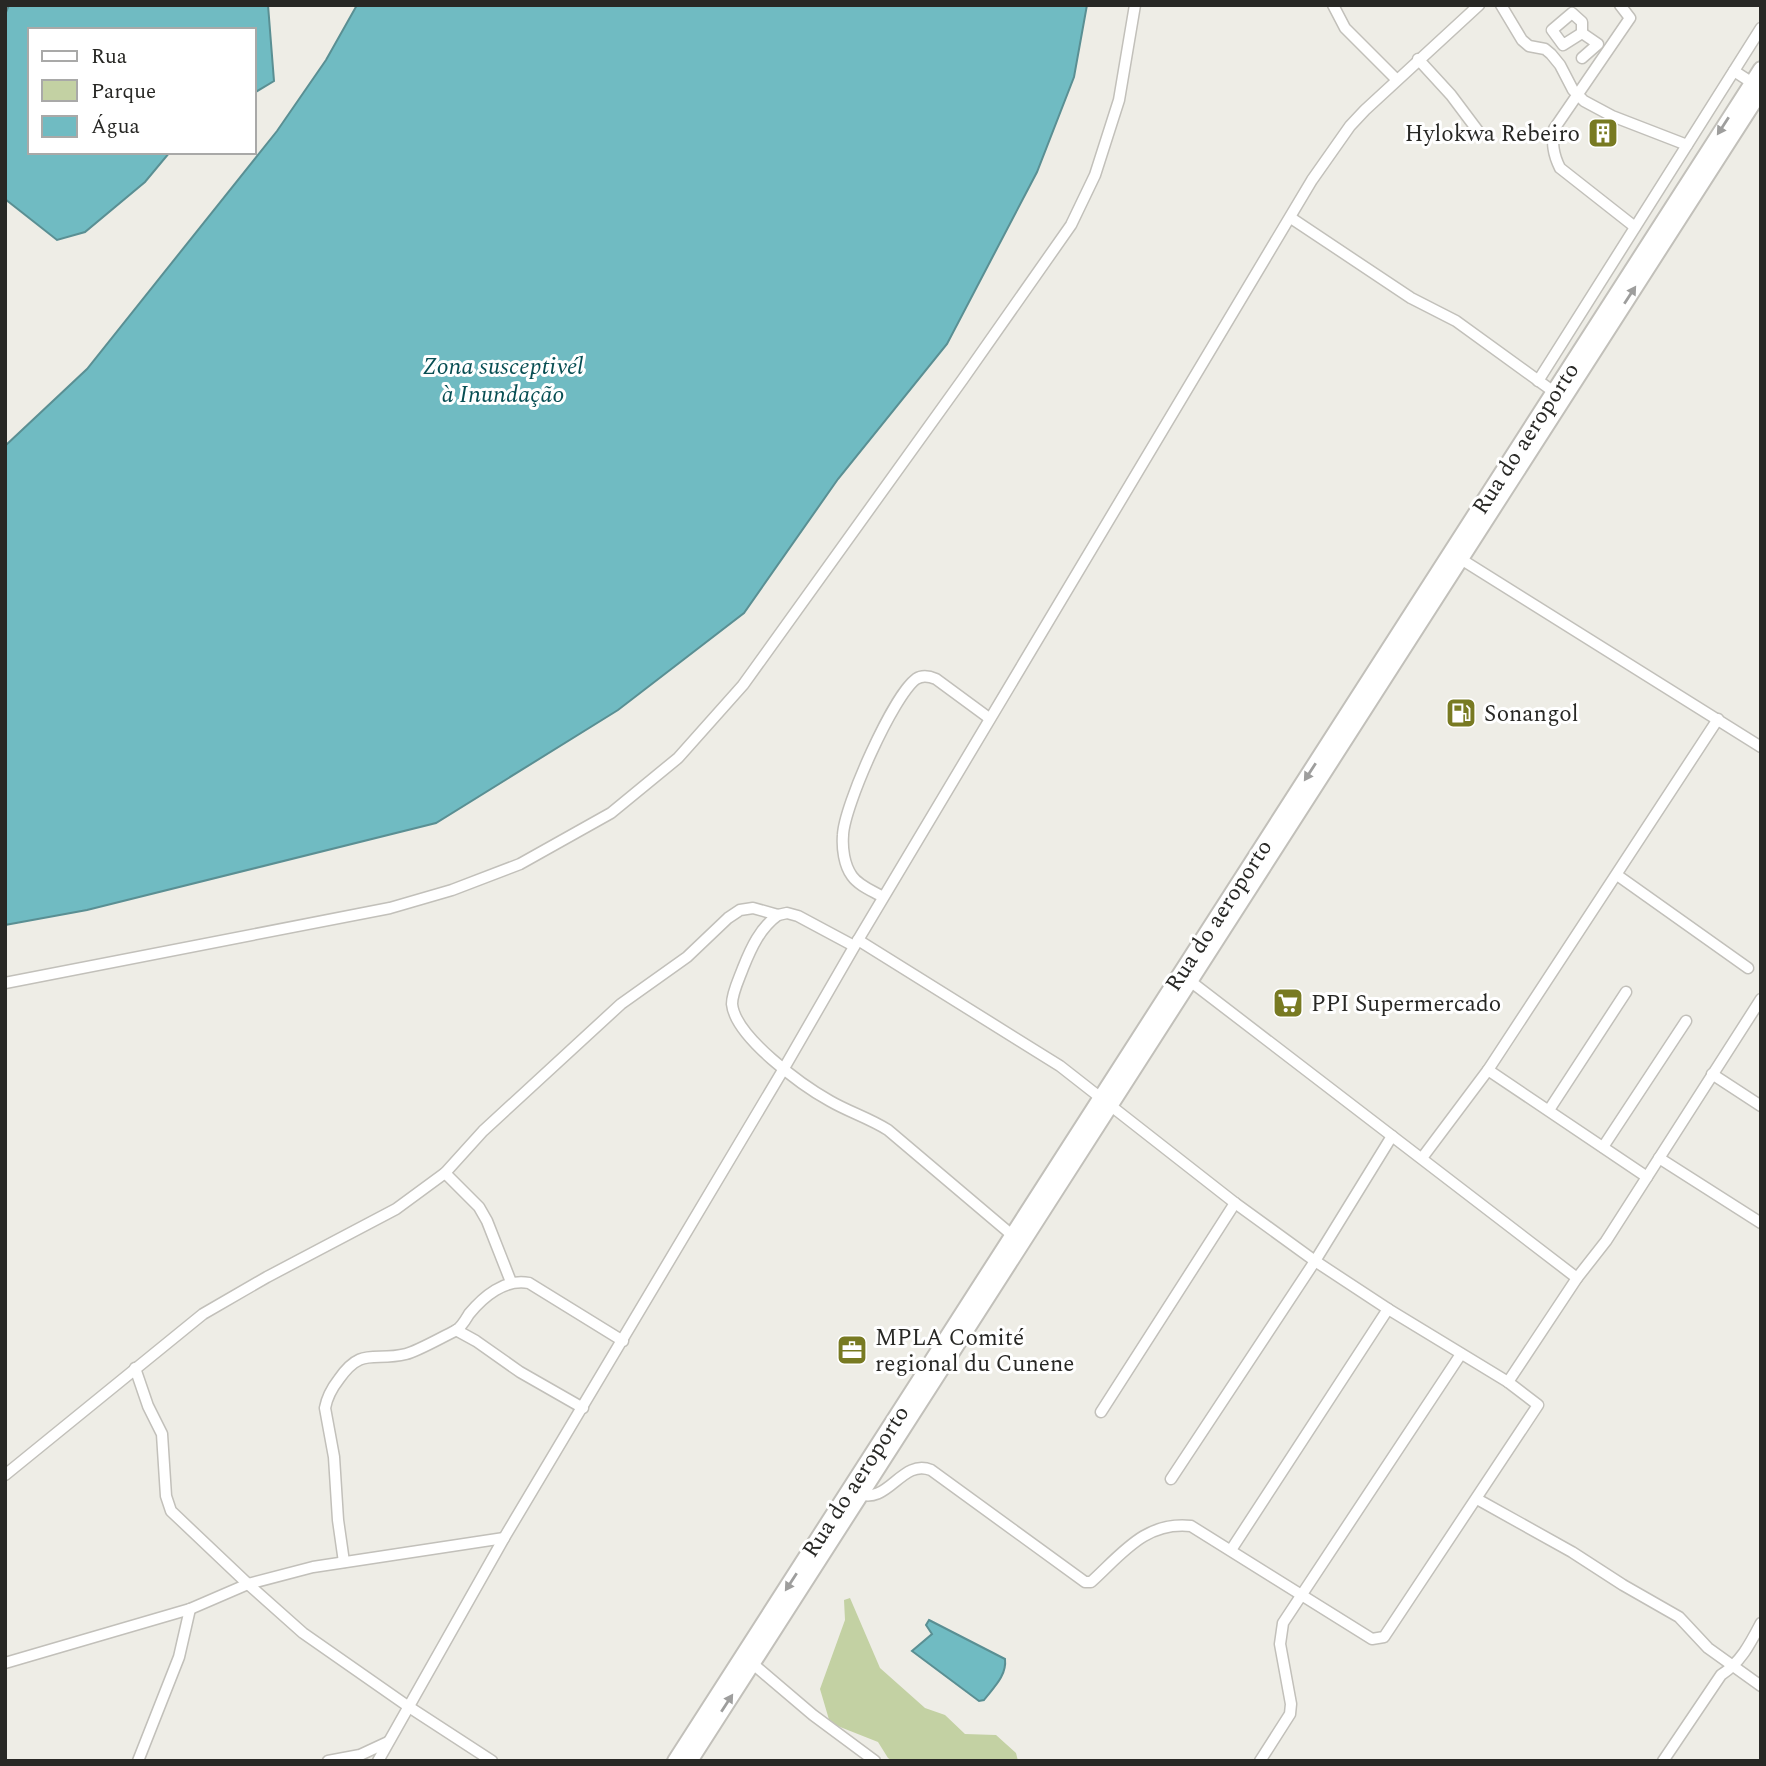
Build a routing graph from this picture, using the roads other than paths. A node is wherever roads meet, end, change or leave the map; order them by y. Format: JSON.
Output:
{"nodes":[{"id":1,"x":1135,"y":5,"type":"edge"},
{"id":2,"x":1333,"y":5,"type":"edge"},
{"id":3,"x":1479,"y":5,"type":"edge"},
{"id":4,"x":1501,"y":5,"type":"edge"},
{"id":5,"x":1620,"y":5,"type":"edge"},
{"id":6,"x":1761,"y":28,"type":"edge"},
{"id":7,"x":1582,"y":33,"type":"junction"},
{"id":8,"x":1556,"y":36,"type":"junction"},
{"id":9,"x":1537,"y":48,"type":"junction"},
{"id":10,"x":1581,"y":58,"type":"dead end"},
{"id":11,"x":1418,"y":60,"type":"junction"},
{"id":12,"x":1761,"y":69,"type":"edge"},
{"id":13,"x":1734,"y":71,"type":"junction"},
{"id":14,"x":1396,"y":79,"type":"junction"},
{"id":15,"x":1758,"y":88,"type":"edge"},
{"id":16,"x":1577,"y":94,"type":"junction"},
{"id":17,"x":1481,"y":135,"type":"dead end"},
{"id":18,"x":1687,"y":145,"type":"junction"},
{"id":19,"x":1292,"y":218,"type":"junction"},
{"id":20,"x":1635,"y":227,"type":"junction"},
{"id":21,"x":1538,"y":381,"type":"junction"},
{"id":22,"x":1554,"y":392,"type":"junction"},
{"id":23,"x":1456,"y":556,"type":"junction"},
{"id":24,"x":989,"y":718,"type":"junction"},
{"id":25,"x":1718,"y":719,"type":"junction"},
{"id":26,"x":1761,"y":747,"type":"edge"},
{"id":27,"x":1617,"y":875,"type":"junction"},
{"id":28,"x":883,"y":897,"type":"junction"},
{"id":29,"x":778,"y":915,"type":"junction"},
{"id":30,"x":856,"y":943,"type":"junction"},
{"id":31,"x":1748,"y":968,"type":"dead end"},
{"id":32,"x":1190,"y":981,"type":"junction"},
{"id":33,"x":5,"y":984,"type":"edge"},
{"id":34,"x":1626,"y":992,"type":"dead end"},
{"id":35,"x":1761,"y":999,"type":"edge"},
{"id":36,"x":1686,"y":1021,"type":"dead end"},
{"id":37,"x":783,"y":1070,"type":"junction"},
{"id":38,"x":1488,"y":1070,"type":"junction"},
{"id":39,"x":1712,"y":1074,"type":"junction"},
{"id":40,"x":1104,"y":1102,"type":"junction"},
{"id":41,"x":1761,"y":1106,"type":"edge"},
{"id":42,"x":1549,"y":1110,"type":"junction"},
{"id":43,"x":1392,"y":1136,"type":"junction"},
{"id":44,"x":1603,"y":1147,"type":"junction"},
{"id":45,"x":1422,"y":1158,"type":"junction"},
{"id":46,"x":1659,"y":1158,"type":"junction"},
{"id":47,"x":445,"y":1173,"type":"junction"},
{"id":48,"x":1647,"y":1177,"type":"junction"},
{"id":49,"x":1235,"y":1203,"type":"junction"},
{"id":50,"x":1761,"y":1223,"type":"edge"},
{"id":51,"x":1012,"y":1235,"type":"junction"},
{"id":52,"x":1315,"y":1261,"type":"junction"},
{"id":53,"x":1577,"y":1278,"type":"junction"},
{"id":54,"x":511,"y":1282,"type":"junction"},
{"id":55,"x":1388,"y":1309,"type":"junction"},
{"id":56,"x":456,"y":1330,"type":"junction"},
{"id":57,"x":623,"y":1341,"type":"junction"},
{"id":58,"x":1461,"y":1354,"type":"junction"},
{"id":59,"x":135,"y":1368,"type":"junction"},
{"id":60,"x":1508,"y":1382,"type":"junction"},
{"id":61,"x":583,"y":1408,"type":"junction"},
{"id":62,"x":1101,"y":1412,"type":"dead end"},
{"id":63,"x":5,"y":1475,"type":"edge"},
{"id":64,"x":1171,"y":1479,"type":"dead end"},
{"id":65,"x":856,"y":1492,"type":"junction"},
{"id":66,"x":1477,"y":1499,"type":"junction"},
{"id":67,"x":505,"y":1538,"type":"junction"},
{"id":68,"x":1231,"y":1550,"type":"junction"},
{"id":69,"x":344,"y":1562,"type":"junction"},
{"id":70,"x":248,"y":1584,"type":"junction"},
{"id":71,"x":1302,"y":1594,"type":"junction"},
{"id":72,"x":190,"y":1609,"type":"junction"},
{"id":73,"x":1761,"y":1623,"type":"edge"},
{"id":74,"x":5,"y":1663,"type":"edge"},
{"id":75,"x":752,"y":1664,"type":"junction"},
{"id":76,"x":1734,"y":1667,"type":"junction"},
{"id":77,"x":1761,"y":1686,"type":"edge"},
{"id":78,"x":409,"y":1707,"type":"junction"},
{"id":79,"x":389,"y":1742,"type":"junction"},
{"id":80,"x":138,"y":1760,"type":"edge"},
{"id":81,"x":151,"y":1761,"type":"edge"},
{"id":82,"x":328,"y":1761,"type":"edge"},
{"id":83,"x":377,"y":1761,"type":"edge"},
{"id":84,"x":492,"y":1761,"type":"edge"},
{"id":85,"x":675,"y":1761,"type":"edge"},
{"id":86,"x":690,"y":1761,"type":"edge"},
{"id":87,"x":875,"y":1761,"type":"edge"},
{"id":88,"x":1260,"y":1761,"type":"edge"},
{"id":89,"x":1663,"y":1761,"type":"edge"}],
"edges":[{"from":1,"to":33,"type":"street"},
{"from":2,"to":14,"type":"street"},
{"from":3,"to":11,"type":"street"},
{"from":4,"to":9,"type":"street"},
{"from":5,"to":16,"type":"street"},
{"from":6,"to":13,"type":"street"},
{"from":7,"to":8,"type":"street"},
{"from":7,"to":8,"type":"street"},
{"from":7,"to":10,"type":"street"},
{"from":8,"to":9,"type":"street"},
{"from":9,"to":16,"type":"street"},
{"from":11,"to":14,"type":"street"},
{"from":11,"to":17,"type":"street"},
{"from":12,"to":15,"type":"main road","name":"Rua do aeroporto"},
{"from":13,"to":15,"type":"street"},
{"from":13,"to":18,"type":"street"},
{"from":14,"to":19,"type":"street"},
{"from":15,"to":22,"type":"main road","name":"Rua do aeroporto","one_way":true},
{"from":23,"to":15,"type":"main road","name":"Rua do aeroporto","one_way":true},
{"from":16,"to":18,"type":"street"},
{"from":16,"to":20,"type":"street"},
{"from":18,"to":20,"type":"street"},
{"from":19,"to":21,"type":"street"},
{"from":19,"to":24,"type":"street"},
{"from":20,"to":21,"type":"street"},
{"from":21,"to":22,"type":"street"},
{"from":22,"to":23,"type":"main road","name":"Rua do aeroporto"},
{"from":23,"to":25,"type":"street"},
{"from":23,"to":32,"type":"main road","name":"Rua do aeroporto"},
{"from":23,"to":40,"type":"main road","name":"Rua do aeroporto","one_way":true},
{"from":24,"to":28,"type":"street"},
{"from":24,"to":28,"type":"street"},
{"from":25,"to":26,"type":"street"},
{"from":25,"to":27,"type":"street"},
{"from":27,"to":31,"type":"street"},
{"from":27,"to":38,"type":"street"},
{"from":28,"to":30,"type":"street"},
{"from":29,"to":30,"type":"street"},
{"from":29,"to":37,"type":"street"},
{"from":29,"to":47,"type":"street"},
{"from":30,"to":37,"type":"street"},
{"from":30,"to":40,"type":"street"},
{"from":32,"to":40,"type":"main road","name":"Rua do aeroporto"},
{"from":32,"to":43,"type":"street"},
{"from":34,"to":42,"type":"street"},
{"from":35,"to":39,"type":"street"},
{"from":36,"to":44,"type":"street"},
{"from":37,"to":51,"type":"street"},
{"from":37,"to":57,"type":"street"},
{"from":38,"to":42,"type":"street"},
{"from":38,"to":45,"type":"street"},
{"from":39,"to":41,"type":"street"},
{"from":39,"to":46,"type":"street"},
{"from":40,"to":49,"type":"street"},
{"from":40,"to":51,"type":"main road","name":"Rua do aeroporto"},
{"from":40,"to":65,"type":"main road","name":"Rua do aeroporto"},
{"from":42,"to":44,"type":"street"},
{"from":43,"to":45,"type":"street"},
{"from":43,"to":52,"type":"street"},
{"from":44,"to":48,"type":"street"},
{"from":45,"to":53,"type":"street"},
{"from":46,"to":48,"type":"street"},
{"from":46,"to":50,"type":"street"},
{"from":47,"to":54,"type":"street"},
{"from":47,"to":59,"type":"street"},
{"from":48,"to":53,"type":"street"},
{"from":49,"to":52,"type":"street"},
{"from":49,"to":62,"type":"street"},
{"from":51,"to":65,"type":"main road","name":"Rua do aeroporto"},
{"from":52,"to":55,"type":"street"},
{"from":52,"to":64,"type":"street"},
{"from":53,"to":60,"type":"street"},
{"from":54,"to":56,"type":"street"},
{"from":54,"to":57,"type":"street"},
{"from":55,"to":58,"type":"street"},
{"from":55,"to":68,"type":"street"},
{"from":56,"to":61,"type":"street"},
{"from":56,"to":69,"type":"street"},
{"from":57,"to":61,"type":"street"},
{"from":58,"to":60,"type":"street"},
{"from":58,"to":71,"type":"street"},
{"from":59,"to":63,"type":"street"},
{"from":59,"to":70,"type":"street"},
{"from":60,"to":66,"type":"street"},
{"from":61,"to":67,"type":"street"},
{"from":65,"to":68,"type":"street"},
{"from":65,"to":75,"type":"main road","name":"Rua do aeroporto"},
{"from":65,"to":85,"type":"main road","name":"Rua do aeroporto","one_way":true},
{"from":66,"to":71,"type":"street"},
{"from":66,"to":76,"type":"street"},
{"from":67,"to":69,"type":"street"},
{"from":67,"to":78,"type":"street"},
{"from":68,"to":71,"type":"street"},
{"from":69,"to":70,"type":"street"},
{"from":70,"to":72,"type":"street"},
{"from":70,"to":78,"type":"street"},
{"from":71,"to":88,"type":"street"},
{"from":72,"to":74,"type":"street"},
{"from":72,"to":80,"type":"street"},
{"from":73,"to":76,"type":"street"},
{"from":86,"to":75,"type":"main road","name":"Rua do aeroporto","one_way":true},
{"from":75,"to":87,"type":"street"},
{"from":76,"to":77,"type":"street"},
{"from":76,"to":89,"type":"street"},
{"from":78,"to":79,"type":"street"},
{"from":78,"to":84,"type":"street"},
{"from":79,"to":82,"type":"street"},
{"from":79,"to":83,"type":"street"},
{"from":80,"to":81,"type":"street"}]}
